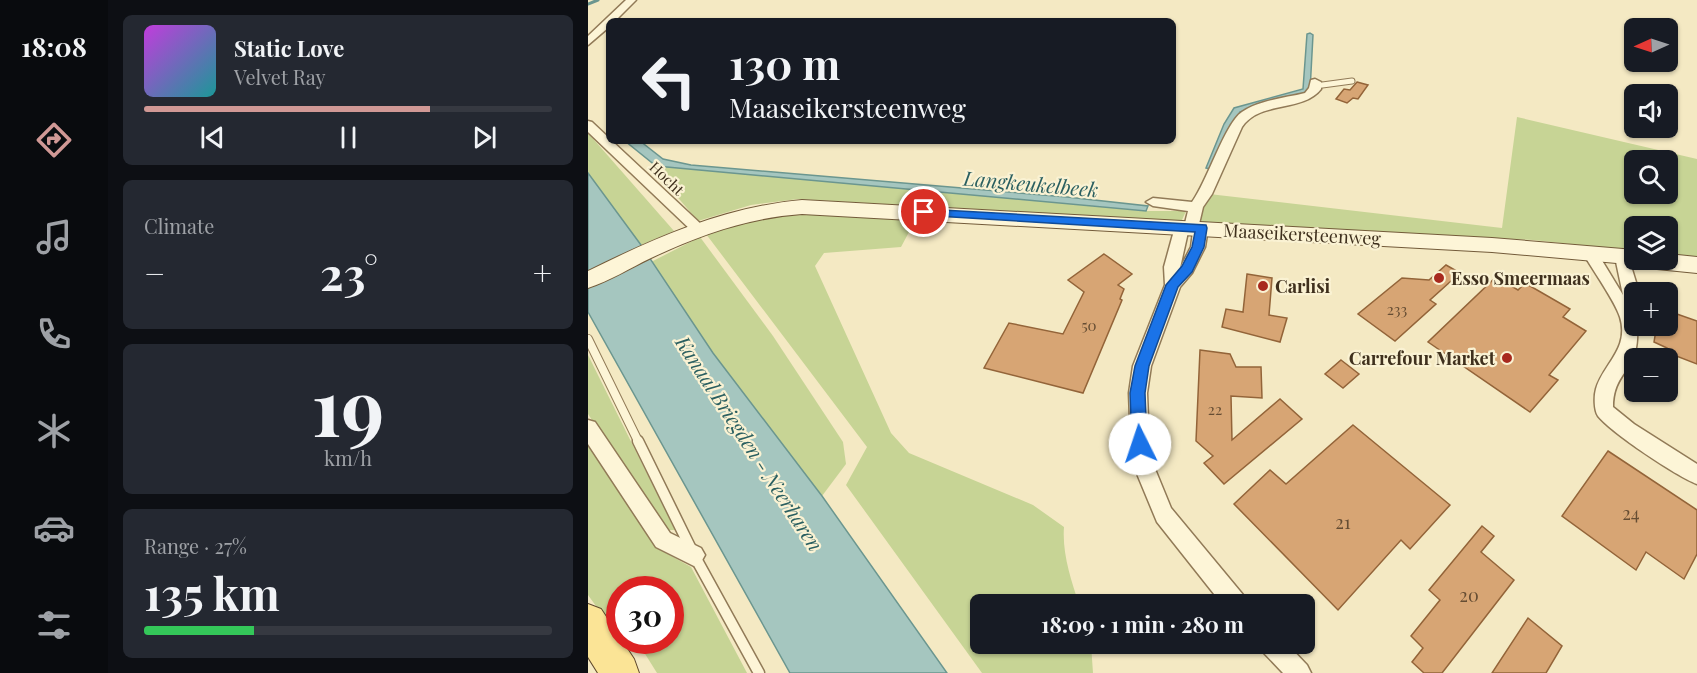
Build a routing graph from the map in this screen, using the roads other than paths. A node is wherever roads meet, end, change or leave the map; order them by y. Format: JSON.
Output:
{"nodes":[{"id":1,"x":631,"y":0,"type":"edge"},
{"id":2,"x":612,"y":18,"type":"edge"},
{"id":3,"x":606,"y":24,"type":"edge"},
{"id":4,"x":588,"y":42,"type":"edge"},
{"id":5,"x":1352,"y":81,"type":"dead end"},
{"id":6,"x":1315,"y":84,"type":"joint"},
{"id":7,"x":588,"y":125,"type":"edge"},
{"id":8,"x":1153,"y":202,"type":"dead end"},
{"id":9,"x":1196,"y":207,"type":"junction"},
{"id":10,"x":1192,"y":228,"type":"junction"},
{"id":11,"x":688,"y":233,"type":"junction"},
{"id":12,"x":1590,"y":253,"type":"junction"},
{"id":13,"x":1624,"y":257,"type":"edge"},
{"id":14,"x":1678,"y":263,"type":"edge"},
{"id":15,"x":1697,"y":265,"type":"edge"},
{"id":16,"x":588,"y":280,"type":"edge"},
{"id":17,"x":1624,"y":310,"type":"edge"},
{"id":18,"x":1629,"y":336,"type":"edge"},
{"id":19,"x":588,"y":339,"type":"edge"},
{"id":20,"x":588,"y":428,"type":"edge"},
{"id":21,"x":1697,"y":475,"type":"edge"},
{"id":22,"x":694,"y":555,"type":"junction"},
{"id":23,"x":1228,"y":594,"type":"edge"},
{"id":24,"x":588,"y":622,"type":"edge"},
{"id":25,"x":1281,"y":654,"type":"edge"},
{"id":26,"x":620,"y":673,"type":"edge"},
{"id":27,"x":759,"y":673,"type":"edge"},
{"id":28,"x":1299,"y":673,"type":"edge"}],
"edges":[{"from":1,"to":2,"type":"street"},
{"from":3,"to":4,"type":"street"},
{"from":5,"to":6,"type":"lane"},
{"from":6,"to":9,"type":"street"},
{"from":7,"to":11,"type":"street","name":"Hocht"},
{"from":8,"to":9,"type":"street"},
{"from":9,"to":10,"type":"street"},
{"from":10,"to":11,"type":"main road","name":"Maaseikersteenweg"},
{"from":10,"to":12,"type":"main road","name":"Maaseikersteenweg"},
{"from":10,"to":23,"type":"street"},
{"from":11,"to":16,"type":"main road","name":"Maaseikersteenweg"},
{"from":12,"to":13,"type":"main road","name":"Maaseikersteenweg"},
{"from":12,"to":17,"type":"street"},
{"from":14,"to":15,"type":"main road"},
{"from":18,"to":21,"type":"street"},
{"from":19,"to":22,"type":"lane"},
{"from":20,"to":22,"type":"street"},
{"from":22,"to":27,"type":"lane"},
{"from":24,"to":26,"type":"main road"},
{"from":25,"to":28,"type":"street"}]}
